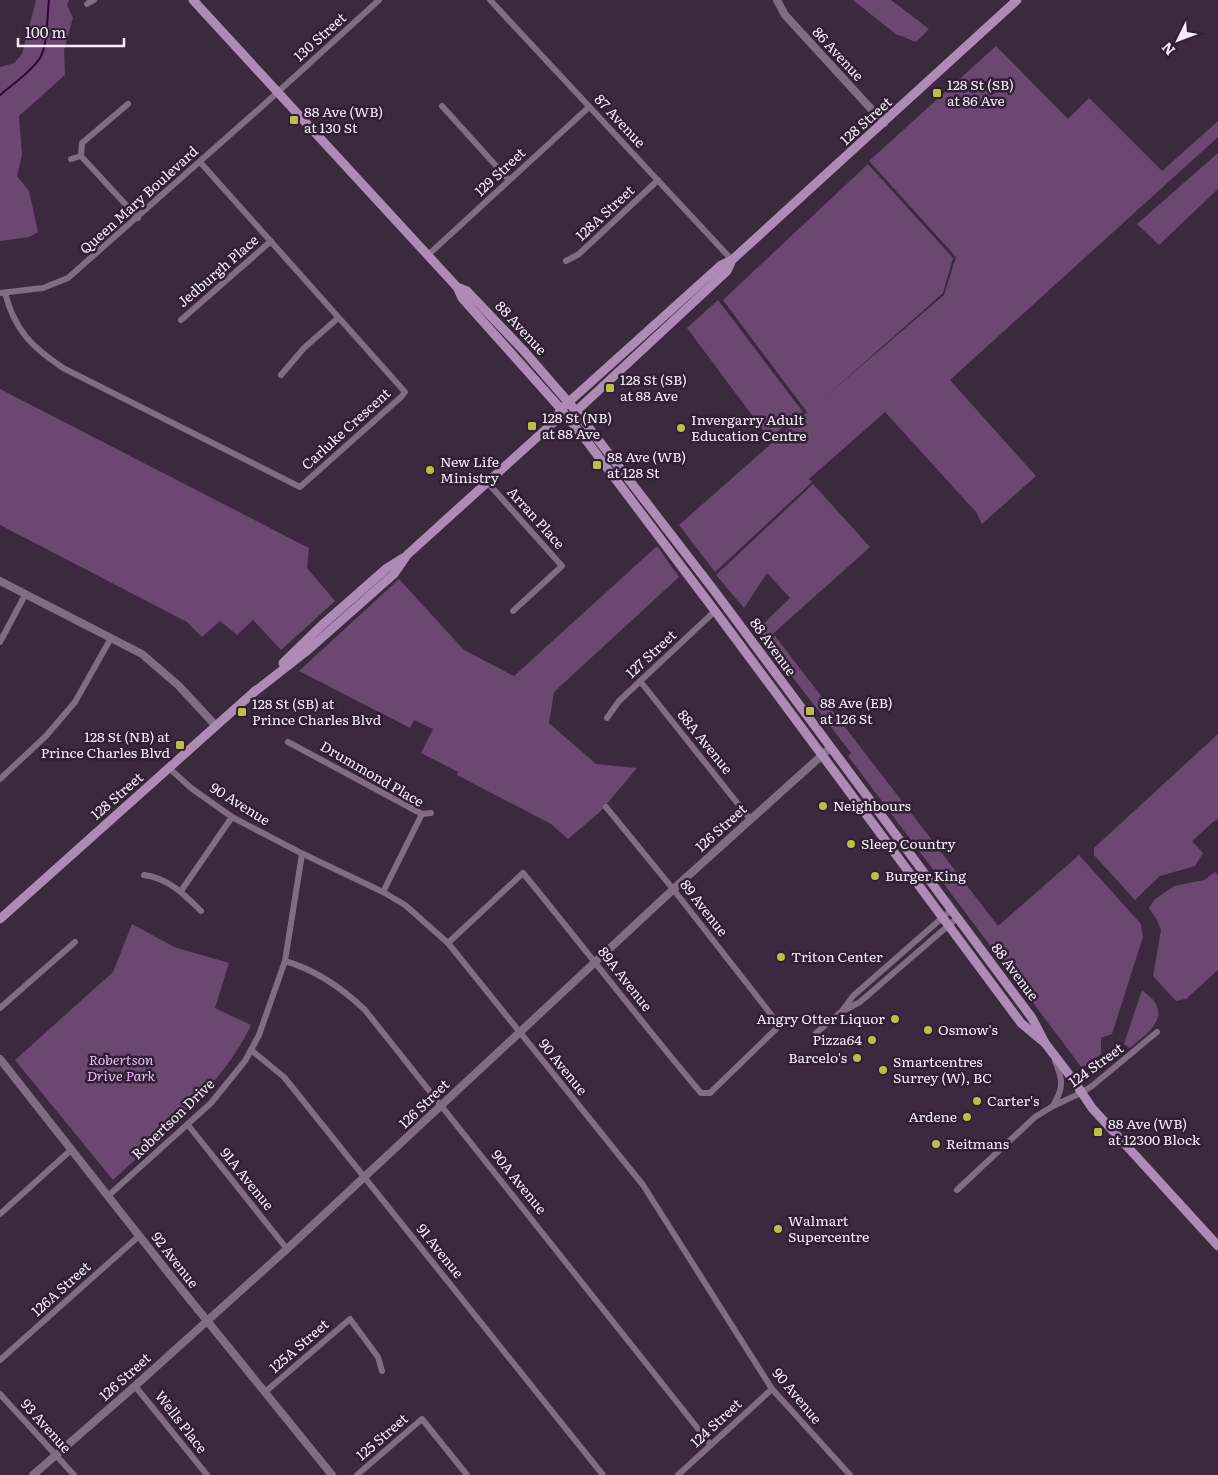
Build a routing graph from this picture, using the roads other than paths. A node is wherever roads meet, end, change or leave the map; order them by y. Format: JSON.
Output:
{"nodes":[{"id":1,"x":94,"y":0,"type":"edge"},
{"id":2,"x":193,"y":0,"type":"edge"},
{"id":3,"x":379,"y":0,"type":"edge"},
{"id":4,"x":490,"y":0,"type":"edge"},
{"id":5,"x":777,"y":0,"type":"edge"},
{"id":6,"x":1016,"y":0,"type":"edge"},
{"id":7,"x":87,"y":4,"type":"dead end"},
{"id":8,"x":277,"y":92,"type":"junction"},
{"id":9,"x":128,"y":104,"type":"dead end"},
{"id":10,"x":442,"y":106,"type":"dead end"},
{"id":11,"x":589,"y":107,"type":"junction"},
{"id":12,"x":884,"y":123,"type":"junction"},
{"id":13,"x":82,"y":156,"type":"junction"},
{"id":14,"x":71,"y":159,"type":"dead end"},
{"id":15,"x":200,"y":162,"type":"junction"},
{"id":16,"x":510,"y":180,"type":"junction"},
{"id":17,"x":658,"y":180,"type":"junction"},
{"id":18,"x":138,"y":218,"type":"junction"},
{"id":19,"x":271,"y":241,"type":"junction"},
{"id":20,"x":428,"y":255,"type":"junction"},
{"id":21,"x":732,"y":260,"type":"junction"},
{"id":22,"x":566,"y":261,"type":"dead end"},
{"id":23,"x":457,"y":287,"type":"junction"},
{"id":24,"x":3,"y":293,"type":"edge"},
{"id":25,"x":338,"y":318,"type":"junction"},
{"id":26,"x":182,"y":320,"type":"dead end"},
{"id":27,"x":281,"y":375,"type":"dead end"},
{"id":28,"x":569,"y":402,"type":"junction"},
{"id":29,"x":561,"y":409,"type":"junction"},
{"id":30,"x":576,"y":411,"type":"junction"},
{"id":31,"x":568,"y":418,"type":"junction"},
{"id":32,"x":555,"y":421,"type":"junction"},
{"id":33,"x":487,"y":482,"type":"junction"},
{"id":34,"x":0,"y":581,"type":"edge"},
{"id":35,"x":25,"y":595,"type":"junction"},
{"id":36,"x":513,"y":611,"type":"dead end"},
{"id":37,"x":715,"y":611,"type":"junction"},
{"id":38,"x":111,"y":638,"type":"junction"},
{"id":39,"x":0,"y":642,"type":"edge"},
{"id":40,"x":640,"y":681,"type":"junction"},
{"id":41,"x":607,"y":718,"type":"dead end"},
{"id":42,"x":216,"y":726,"type":"junction"},
{"id":43,"x":288,"y":742,"type":"dead end"},
{"id":44,"x":830,"y":748,"type":"junction"},
{"id":45,"x":822,"y":755,"type":"junction"},
{"id":46,"x":169,"y":768,"type":"junction"},
{"id":47,"x":0,"y":779,"type":"edge"},
{"id":48,"x":606,"y":807,"type":"dead end"},
{"id":49,"x":431,"y":813,"type":"dead end"},
{"id":50,"x":422,"y":814,"type":"junction"},
{"id":51,"x":232,"y":817,"type":"junction"},
{"id":52,"x":750,"y":819,"type":"junction"},
{"id":53,"x":302,"y":854,"type":"junction"},
{"id":54,"x":144,"y":875,"type":"dead end"},
{"id":55,"x":673,"y":889,"type":"junction"},
{"id":56,"x":181,"y":891,"type":"junction"},
{"id":57,"x":383,"y":892,"type":"junction"},
{"id":58,"x":201,"y":911,"type":"dead end"},
{"id":59,"x":954,"y":914,"type":"junction"},
{"id":60,"x":0,"y":918,"type":"edge"},
{"id":61,"x":945,"y":921,"type":"junction"},
{"id":62,"x":75,"y":942,"type":"dead end"},
{"id":63,"x":448,"y":943,"type":"junction"},
{"id":64,"x":285,"y":961,"type":"junction"},
{"id":65,"x":596,"y":962,"type":"junction"},
{"id":66,"x":0,"y":1008,"type":"edge"},
{"id":67,"x":518,"y":1032,"type":"junction"},
{"id":68,"x":1157,"y":1032,"type":"dead end"},
{"id":69,"x":816,"y":1033,"type":"dead end"},
{"id":70,"x":1045,"y":1043,"type":"junction"},
{"id":71,"x":251,"y":1050,"type":"junction"},
{"id":72,"x":1051,"y":1052,"type":"junction"},
{"id":73,"x":0,"y":1059,"type":"edge"},
{"id":74,"x":710,"y":1093,"type":"joint"},
{"id":75,"x":1081,"y":1093,"type":"junction"},
{"id":76,"x":440,"y":1105,"type":"junction"},
{"id":77,"x":1053,"y":1106,"type":"junction"},
{"id":78,"x":188,"y":1125,"type":"junction"},
{"id":79,"x":71,"y":1150,"type":"junction"},
{"id":80,"x":365,"y":1178,"type":"junction"},
{"id":81,"x":957,"y":1190,"type":"dead end"},
{"id":82,"x":108,"y":1196,"type":"junction"},
{"id":83,"x":0,"y":1214,"type":"edge"},
{"id":84,"x":139,"y":1236,"type":"junction"},
{"id":85,"x":1218,"y":1246,"type":"edge"},
{"id":86,"x":286,"y":1249,"type":"junction"},
{"id":87,"x":206,"y":1320,"type":"junction"},
{"id":88,"x":0,"y":1360,"type":"edge"},
{"id":89,"x":382,"y":1371,"type":"dead end"},
{"id":90,"x":135,"y":1386,"type":"junction"},
{"id":91,"x":772,"y":1389,"type":"junction"},
{"id":92,"x":265,"y":1392,"type":"junction"},
{"id":93,"x":0,"y":1394,"type":"edge"},
{"id":94,"x":711,"y":1445,"type":"junction"},
{"id":95,"x":55,"y":1454,"type":"junction"},
{"id":96,"x":33,"y":1475,"type":"edge"},
{"id":97,"x":74,"y":1475,"type":"edge"},
{"id":98,"x":207,"y":1475,"type":"edge"},
{"id":99,"x":332,"y":1475,"type":"edge"},
{"id":100,"x":357,"y":1475,"type":"edge"},
{"id":101,"x":467,"y":1475,"type":"edge"},
{"id":102,"x":603,"y":1475,"type":"edge"},
{"id":103,"x":678,"y":1475,"type":"edge"},
{"id":104,"x":850,"y":1475,"type":"edge"}],
"edges":[{"from":1,"to":7,"type":"street"},
{"from":2,"to":8,"type":"main road","name":"88 Avenue"},
{"from":3,"to":8,"type":"street","name":"130 Street"},
{"from":4,"to":11,"type":"street","name":"87 Avenue"},
{"from":5,"to":12,"type":"street","name":"86 Avenue"},
{"from":6,"to":12,"type":"main road","name":"128 Street"},
{"from":8,"to":15,"type":"street","name":"Queen Mary Boulevard"},
{"from":8,"to":20,"type":"main road","name":"88 Avenue"},
{"from":9,"to":13,"type":"street"},
{"from":10,"to":16,"type":"street"},
{"from":11,"to":16,"type":"street","name":"129 Street"},
{"from":11,"to":17,"type":"street","name":"87 Avenue"},
{"from":12,"to":21,"type":"main road","name":"128 Street"},
{"from":13,"to":14,"type":"street"},
{"from":13,"to":18,"type":"street"},
{"from":15,"to":18,"type":"street","name":"Queen Mary Boulevard"},
{"from":15,"to":19,"type":"street","name":"Carluke Crescent"},
{"from":16,"to":20,"type":"street","name":"129 Street"},
{"from":17,"to":21,"type":"street","name":"87 Avenue"},
{"from":17,"to":22,"type":"street","name":"128A Street"},
{"from":18,"to":24,"type":"street","name":"Queen Mary Boulevard"},
{"from":19,"to":25,"type":"street","name":"Carluke Crescent"},
{"from":19,"to":26,"type":"street","name":"Jedburgh Place"},
{"from":20,"to":23,"type":"main road","name":"88 Avenue"},
{"from":21,"to":28,"type":"main road","name":"128 Street"},
{"from":21,"to":30,"type":"main road","name":"128 Street"},
{"from":23,"to":28,"type":"main road","name":"88 Avenue"},
{"from":23,"to":29,"type":"main road","name":"88 Avenue"},
{"from":24,"to":25,"type":"street","name":"Carluke Crescent"},
{"from":25,"to":27,"type":"street"},
{"from":28,"to":29,"type":"main road","name":"128 Street"},
{"from":28,"to":30,"type":"main road","name":"88 Avenue"},
{"from":29,"to":31,"type":"main road","name":"88 Avenue"},
{"from":29,"to":32,"type":"main road","name":"128 Street"},
{"from":30,"to":31,"type":"main road","name":"128 Street"},
{"from":30,"to":44,"type":"main road","name":"88 Avenue"},
{"from":31,"to":32,"type":"main road"},
{"from":31,"to":37,"type":"main road","name":"88 Avenue"},
{"from":32,"to":33,"type":"main road","name":"128 Street"},
{"from":33,"to":36,"type":"street","name":"Arran Place"},
{"from":33,"to":42,"type":"main road","name":"128 Street"},
{"from":34,"to":35,"type":"street"},
{"from":35,"to":38,"type":"street"},
{"from":35,"to":39,"type":"street"},
{"from":37,"to":40,"type":"street","name":"127 Street"},
{"from":37,"to":45,"type":"main road","name":"88 Avenue"},
{"from":38,"to":42,"type":"street"},
{"from":38,"to":47,"type":"street"},
{"from":40,"to":41,"type":"street","name":"127 Street"},
{"from":40,"to":52,"type":"street","name":"88A Avenue"},
{"from":42,"to":46,"type":"main road","name":"128 Street"},
{"from":43,"to":50,"type":"street","name":"Drummond Place"},
{"from":44,"to":45,"type":"street","name":"126 Street"},
{"from":44,"to":59,"type":"main road","name":"88 Avenue"},
{"from":45,"to":52,"type":"street","name":"126 Street"},
{"from":45,"to":61,"type":"main road","name":"88 Avenue"},
{"from":46,"to":51,"type":"street","name":"90 Avenue"},
{"from":46,"to":60,"type":"main road","name":"128 Street"},
{"from":48,"to":55,"type":"street","name":"89 Avenue"},
{"from":49,"to":50,"type":"street"},
{"from":50,"to":57,"type":"street","name":"Drummond Place"},
{"from":51,"to":53,"type":"street","name":"90 Avenue"},
{"from":51,"to":56,"type":"street"},
{"from":52,"to":55,"type":"street","name":"126 Street"},
{"from":53,"to":57,"type":"street","name":"90 Avenue"},
{"from":53,"to":64,"type":"street","name":"Robertson Drive"},
{"from":54,"to":56,"type":"street"},
{"from":55,"to":65,"type":"street","name":"126 Street"},
{"from":55,"to":74,"type":"street","name":"89 Avenue"},
{"from":56,"to":58,"type":"street"},
{"from":57,"to":63,"type":"street","name":"90 Avenue"},
{"from":59,"to":61,"type":"street"},
{"from":59,"to":70,"type":"main road","name":"88 Avenue"},
{"from":61,"to":69,"type":"street"},
{"from":61,"to":70,"type":"main road","name":"88 Avenue"},
{"from":62,"to":66,"type":"street"},
{"from":63,"to":65,"type":"street","name":"89A Avenue"},
{"from":63,"to":67,"type":"street","name":"90 Avenue"},
{"from":64,"to":71,"type":"street","name":"Robertson Drive"},
{"from":64,"to":76,"type":"street","name":"90A Avenue"},
{"from":65,"to":67,"type":"street","name":"126 Street"},
{"from":65,"to":74,"type":"street","name":"89A Avenue"},
{"from":67,"to":76,"type":"street","name":"126 Street"},
{"from":67,"to":91,"type":"street","name":"90 Avenue"},
{"from":68,"to":75,"type":"street","name":"124 Street"},
{"from":70,"to":72,"type":"main road","name":"88 Avenue"},
{"from":71,"to":78,"type":"street","name":"Robertson Drive"},
{"from":71,"to":80,"type":"street","name":"91 Avenue"},
{"from":72,"to":75,"type":"main road","name":"88 Avenue"},
{"from":72,"to":77,"type":"street"},
{"from":73,"to":79,"type":"street","name":"92 Avenue"},
{"from":75,"to":77,"type":"street","name":"124 Street"},
{"from":75,"to":85,"type":"main road","name":"88 Avenue"},
{"from":76,"to":80,"type":"street","name":"126 Street"},
{"from":76,"to":94,"type":"street","name":"90A Avenue"},
{"from":77,"to":81,"type":"street","name":"124 Street"},
{"from":78,"to":82,"type":"street","name":"Robertson Drive"},
{"from":78,"to":86,"type":"street","name":"91A Avenue"},
{"from":79,"to":82,"type":"street","name":"92 Avenue"},
{"from":79,"to":83,"type":"street"},
{"from":80,"to":86,"type":"street","name":"126 Street"},
{"from":80,"to":102,"type":"street","name":"91 Avenue"},
{"from":82,"to":84,"type":"street","name":"92 Avenue"},
{"from":84,"to":87,"type":"street","name":"92 Avenue"},
{"from":84,"to":88,"type":"street","name":"126A Street"},
{"from":86,"to":87,"type":"street","name":"126 Street"},
{"from":87,"to":90,"type":"street","name":"126 Street"},
{"from":87,"to":92,"type":"street","name":"92 Avenue"},
{"from":89,"to":92,"type":"street","name":"125A Street"},
{"from":90,"to":95,"type":"street","name":"126 Street"},
{"from":90,"to":98,"type":"street","name":"Wells Place"},
{"from":91,"to":94,"type":"street","name":"124 Street"},
{"from":91,"to":104,"type":"street","name":"90 Avenue"},
{"from":92,"to":99,"type":"street","name":"92 Avenue"},
{"from":93,"to":95,"type":"street","name":"93 Avenue"},
{"from":94,"to":103,"type":"street","name":"124 Street"},
{"from":95,"to":96,"type":"street","name":"126 Street"},
{"from":95,"to":97,"type":"street","name":"93 Avenue"},
{"from":100,"to":101,"type":"street","name":"125 Street"}]}
